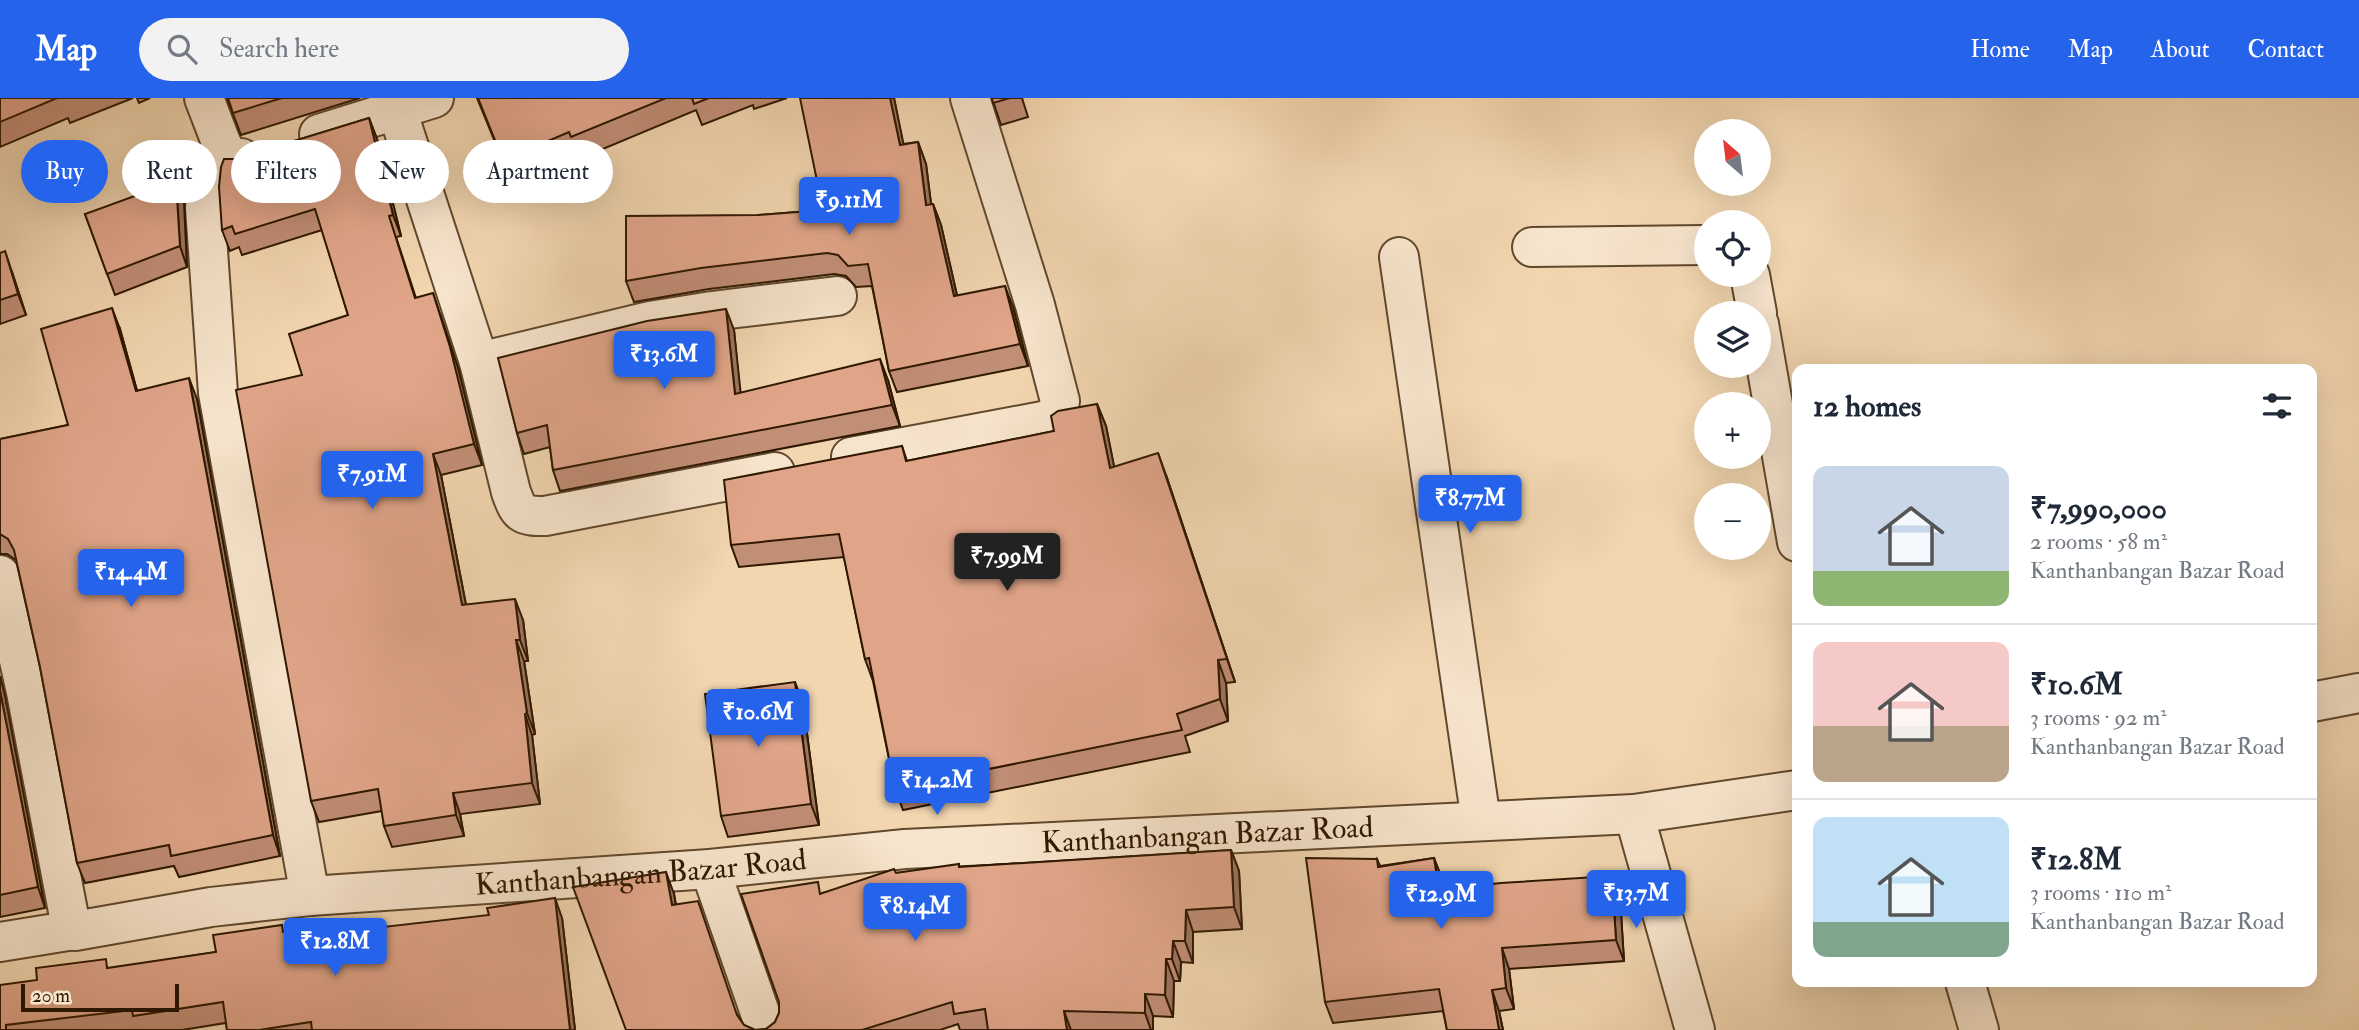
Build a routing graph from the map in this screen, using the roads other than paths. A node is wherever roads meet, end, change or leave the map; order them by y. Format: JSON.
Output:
{"nodes":[{"id":1,"x":204,"y":98,"type":"edge"},
{"id":2,"x":434,"y":98,"type":"edge"},
{"id":3,"x":970,"y":98,"type":"edge"},
{"id":4,"x":380,"y":108,"type":"edge"},
{"id":5,"x":222,"y":145,"type":"junction"},
{"id":6,"x":1694,"y":245,"type":"edge"},
{"id":7,"x":1532,"y":247,"type":"dead end"},
{"id":8,"x":1399,"y":257,"type":"dead end"},
{"id":9,"x":837,"y":296,"type":"dead end"},
{"id":10,"x":479,"y":362,"type":"junction"},
{"id":11,"x":1768,"y":378,"type":"edge"},
{"id":12,"x":1792,"y":513,"type":"edge"},
{"id":13,"x":0,"y":575,"type":"edge"},
{"id":14,"x":11,"y":674,"type":"edge"},
{"id":15,"x":2359,"y":693,"type":"edge"},
{"id":16,"x":2317,"y":701,"type":"edge"},
{"id":17,"x":1792,"y":791,"type":"edge"},
{"id":18,"x":1634,"y":814,"type":"junction"},
{"id":19,"x":1481,"y":821,"type":"junction"},
{"id":20,"x":710,"y":869,"type":"junction"},
{"id":21,"x":310,"y":896,"type":"junction"},
{"id":22,"x":72,"y":928,"type":"junction"},
{"id":23,"x":0,"y":942,"type":"edge"},
{"id":24,"x":1966,"y":987,"type":"edge"},
{"id":25,"x":766,"y":1030,"type":"edge"},
{"id":26,"x":1695,"y":1030,"type":"edge"},
{"id":27,"x":1979,"y":1030,"type":"edge"}],
"edges":[{"from":1,"to":5,"type":"street"},
{"from":2,"to":4,"type":"street"},
{"from":3,"to":10,"type":"street"},
{"from":4,"to":5,"type":"street"},
{"from":4,"to":10,"type":"street"},
{"from":5,"to":21,"type":"street"},
{"from":6,"to":7,"type":"street"},
{"from":8,"to":19,"type":"street"},
{"from":9,"to":10,"type":"street"},
{"from":11,"to":12,"type":"street"},
{"from":13,"to":14,"type":"street"},
{"from":14,"to":22,"type":"street"},
{"from":15,"to":16,"type":"street"},
{"from":17,"to":18,"type":"street","name":"Kanthanbangan Bazar Road"},
{"from":18,"to":19,"type":"street","name":"Kanthanbangan Bazar Road"},
{"from":18,"to":26,"type":"street"},
{"from":19,"to":20,"type":"street","name":"Kanthanbangan Bazar Road"},
{"from":20,"to":21,"type":"street","name":"Kanthanbangan Bazar Road"},
{"from":20,"to":25,"type":"street"},
{"from":21,"to":22,"type":"street","name":"Kanthanbangan Bazar Road"},
{"from":22,"to":23,"type":"street","name":"Kanthanbangan Bazar Road"},
{"from":24,"to":27,"type":"street"}]}
